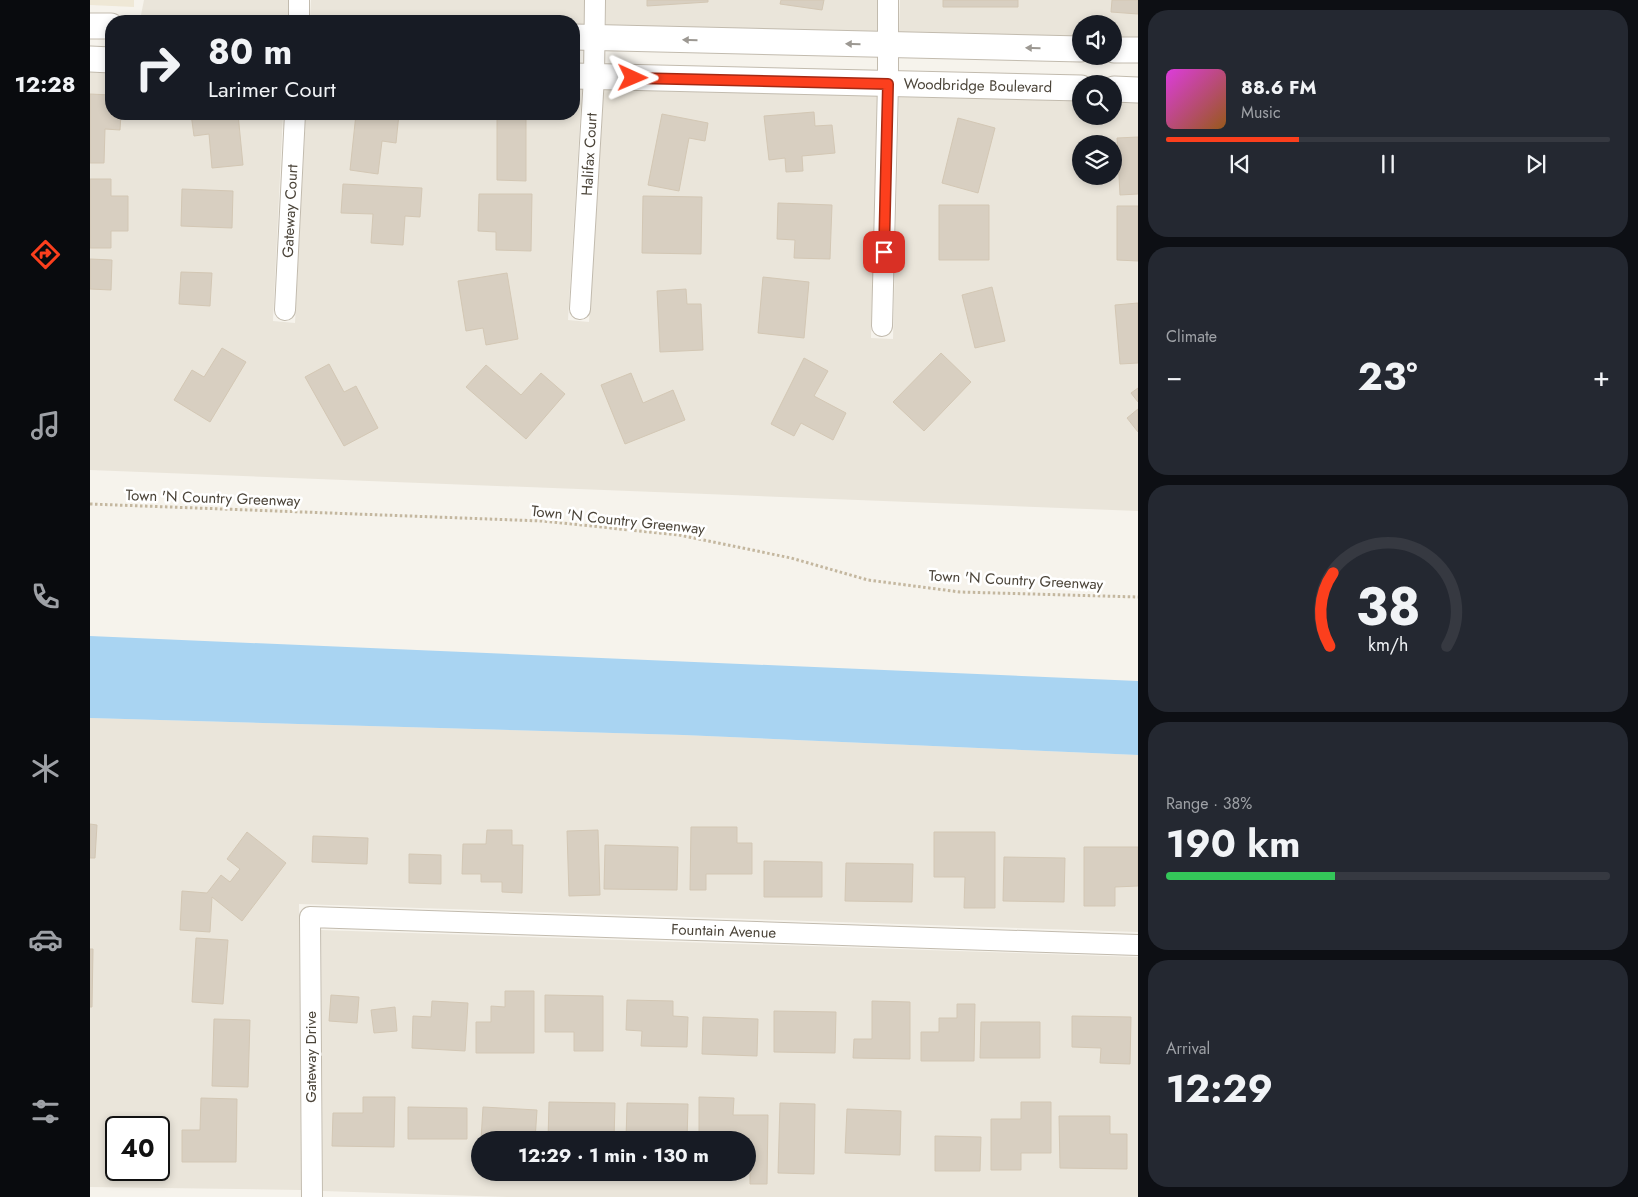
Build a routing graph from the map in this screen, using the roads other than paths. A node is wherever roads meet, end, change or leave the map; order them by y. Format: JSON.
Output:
{"nodes":[{"id":1,"x":299,"y":0,"type":"edge"},
{"id":2,"x":595,"y":0,"type":"edge"},
{"id":3,"x":888,"y":0,"type":"edge"},
{"id":4,"x":298,"y":15,"type":"edge"},
{"id":5,"x":90,"y":26,"type":"edge"},
{"id":6,"x":105,"y":26,"type":"edge"},
{"id":7,"x":584,"y":37,"type":"edge"},
{"id":8,"x":888,"y":44,"type":"junction"},
{"id":9,"x":1072,"y":49,"type":"edge"},
{"id":10,"x":1122,"y":50,"type":"edge"},
{"id":11,"x":1138,"y":50,"type":"edge"},
{"id":12,"x":90,"y":59,"type":"edge"},
{"id":13,"x":105,"y":60,"type":"edge"},
{"id":14,"x":584,"y":77,"type":"edge"},
{"id":15,"x":888,"y":84,"type":"junction"},
{"id":16,"x":1072,"y":88,"type":"edge"},
{"id":17,"x":1122,"y":89,"type":"edge"},
{"id":18,"x":1138,"y":90,"type":"edge"},
{"id":19,"x":295,"y":120,"type":"edge"},
{"id":20,"x":580,"y":309,"type":"dead end"},
{"id":21,"x":285,"y":310,"type":"dead end"},
{"id":22,"x":882,"y":326,"type":"dead end"},
{"id":23,"x":310,"y":917,"type":"joint"},
{"id":24,"x":1138,"y":945,"type":"edge"},
{"id":25,"x":312,"y":1197,"type":"edge"}],
"edges":[{"from":1,"to":4,"type":"street"},
{"from":2,"to":7,"type":"street","name":"Halifax Court"},
{"from":3,"to":8,"type":"street"},
{"from":5,"to":6,"type":"street"},
{"from":8,"to":7,"type":"street","one_way":true},
{"from":7,"to":14,"type":"street","name":"Halifax Court"},
{"from":9,"to":8,"type":"street","one_way":true},
{"from":8,"to":15,"type":"street"},
{"from":10,"to":11,"type":"street"},
{"from":12,"to":13,"type":"street"},
{"from":14,"to":15,"type":"street","name":"Woodbridge Boulevard"},
{"from":14,"to":20,"type":"street","name":"Halifax Court"},
{"from":15,"to":16,"type":"street","name":"Woodbridge Boulevard"},
{"from":15,"to":22,"type":"street"},
{"from":17,"to":18,"type":"street"},
{"from":19,"to":21,"type":"street","name":"Gateway Court"},
{"from":23,"to":24,"type":"street","name":"Fountain Avenue"},
{"from":23,"to":25,"type":"street","name":"Gateway Drive"}]}
